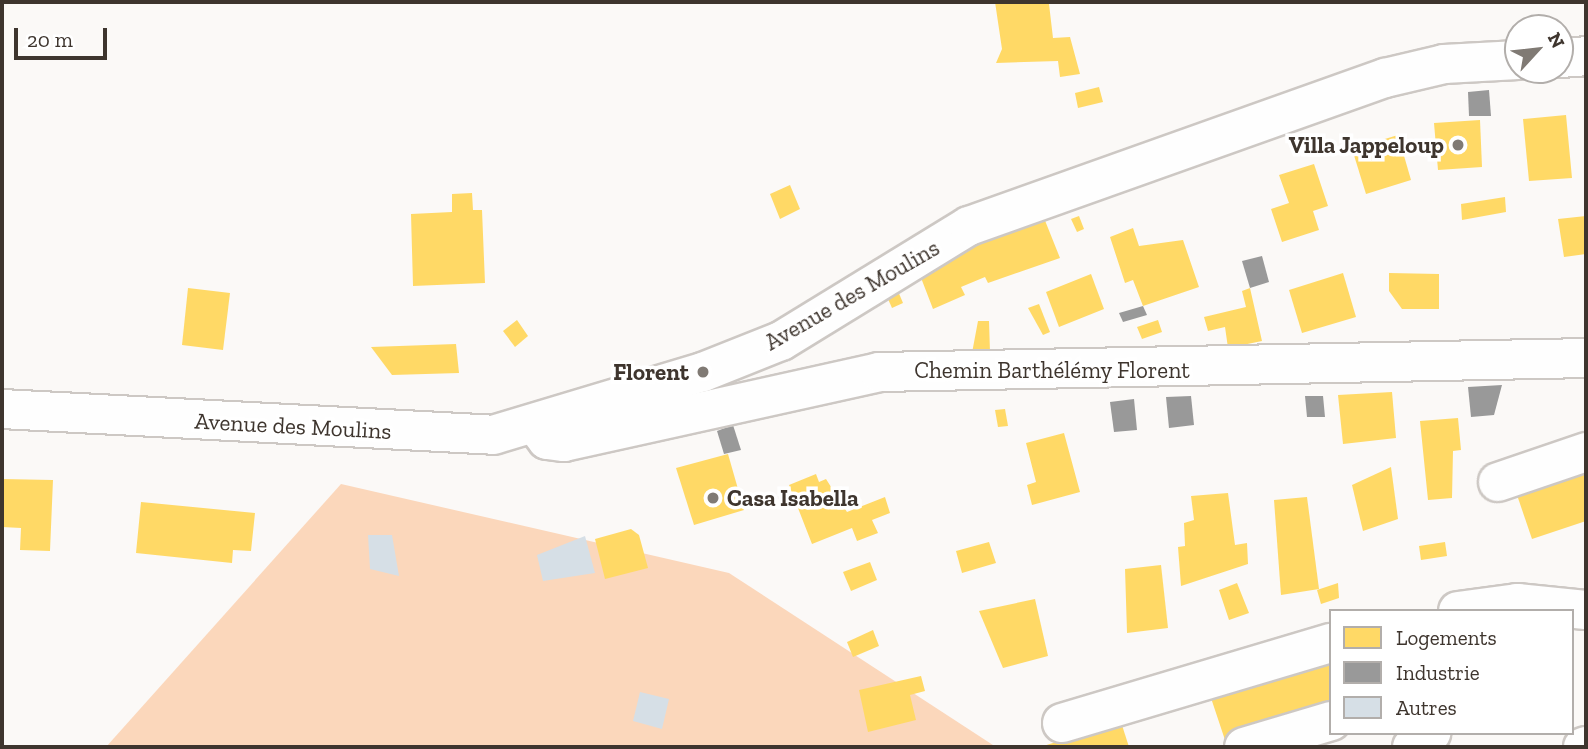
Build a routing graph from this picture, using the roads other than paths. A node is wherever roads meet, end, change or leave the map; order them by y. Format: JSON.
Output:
{"nodes":[{"id":1,"x":1504,"y":61,"type":"edge"},
{"id":2,"x":1586,"y":358,"type":"edge"},
{"id":3,"x":2,"y":409,"type":"edge"},
{"id":4,"x":535,"y":424,"type":"junction"},
{"id":5,"x":1586,"y":452,"type":"edge"},
{"id":6,"x":1498,"y":482,"type":"dead end"},
{"id":7,"x":1473,"y":609,"type":"edge"},
{"id":8,"x":1586,"y":610,"type":"edge"},
{"id":9,"x":1329,"y":644,"type":"edge"},
{"id":10,"x":1329,"y":722,"type":"edge"},
{"id":11,"x":1062,"y":723,"type":"dead end"},
{"id":12,"x":1428,"y":735,"type":"edge"},
{"id":13,"x":1244,"y":747,"type":"edge"},
{"id":14,"x":1412,"y":747,"type":"edge"}],
"edges":[{"from":1,"to":4,"type":"main road","name":"Avenue des Moulins"},
{"from":2,"to":4,"type":"main road","name":"Chemin Barthélémy Florent"},
{"from":3,"to":4,"type":"main road","name":"Avenue des Moulins"},
{"from":5,"to":6,"type":"main road"},
{"from":7,"to":8,"type":"main road"},
{"from":9,"to":11,"type":"main road"},
{"from":10,"to":13,"type":"main road"},
{"from":12,"to":14,"type":"main road"}]}
